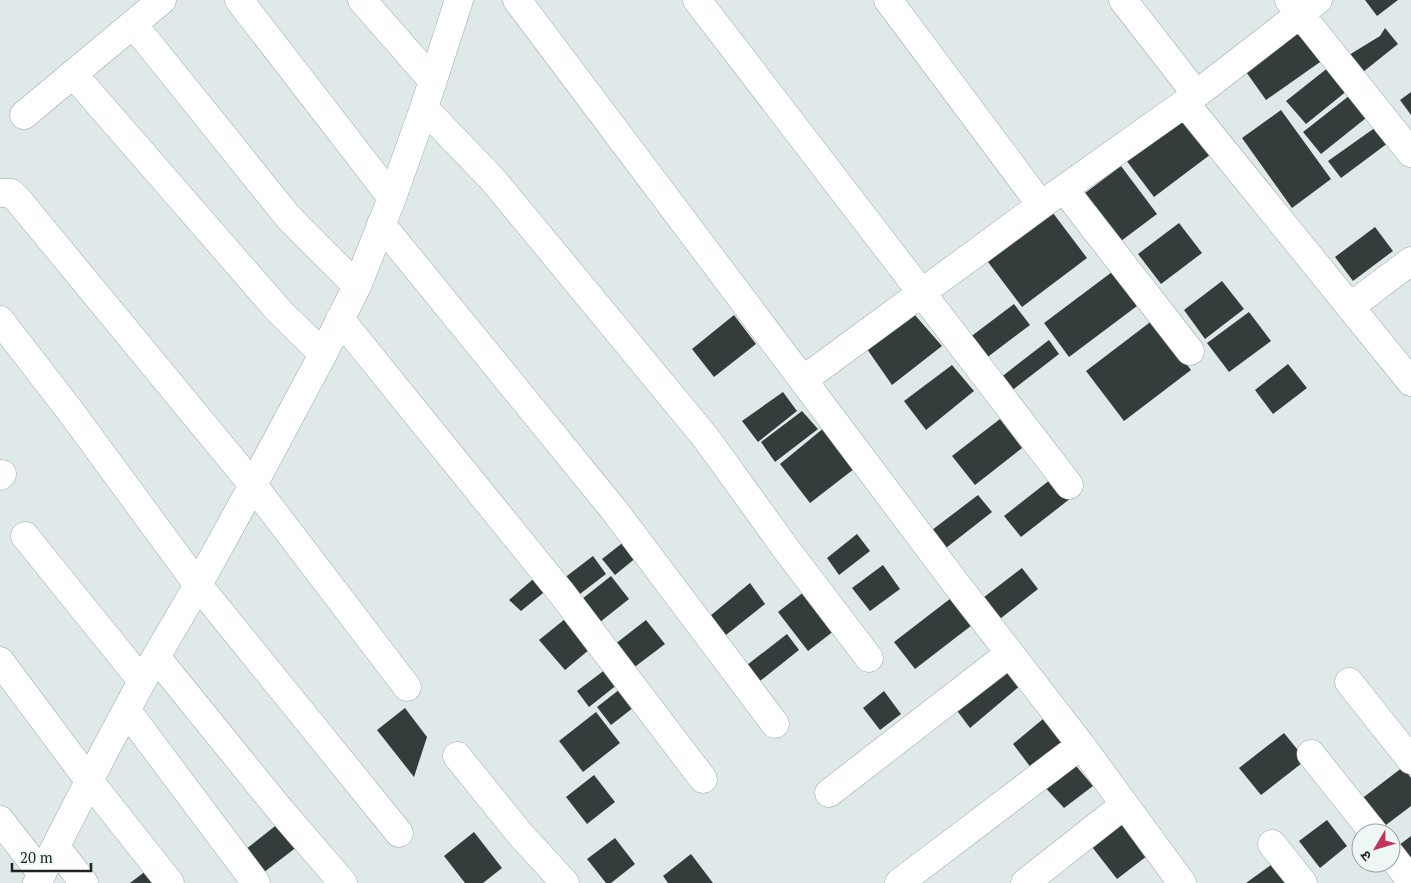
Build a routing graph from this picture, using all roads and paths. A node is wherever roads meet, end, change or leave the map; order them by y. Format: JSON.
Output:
{"nodes":[{"id":1,"x":162,"y":0,"type":"edge"},
{"id":2,"x":239,"y":0,"type":"edge"},
{"id":3,"x":362,"y":0,"type":"edge"},
{"id":4,"x":459,"y":0,"type":"edge"},
{"id":5,"x":517,"y":0,"type":"edge"},
{"id":6,"x":697,"y":0,"type":"edge"},
{"id":7,"x":888,"y":0,"type":"edge"},
{"id":8,"x":1123,"y":0,"type":"edge"},
{"id":9,"x":1302,"y":5,"type":"edge"},
{"id":10,"x":133,"y":24,"type":"junction"},
{"id":11,"x":73,"y":74,"type":"junction"},
{"id":12,"x":433,"y":82,"type":"junction"},
{"id":13,"x":1190,"y":98,"type":"junction"},
{"id":14,"x":424,"y":108,"type":"junction"},
{"id":15,"x":24,"y":115,"type":"dead end"},
{"id":16,"x":1411,"y":153,"type":"edge"},
{"id":17,"x":1064,"y":189,"type":"junction"},
{"id":18,"x":0,"y":193,"type":"edge"},
{"id":19,"x":392,"y":198,"type":"junction"},
{"id":20,"x":1041,"y":205,"type":"junction"},
{"id":21,"x":381,"y":224,"type":"junction"},
{"id":22,"x":1411,"y":261,"type":"edge"},
{"id":23,"x":357,"y":286,"type":"junction"},
{"id":24,"x":922,"y":293,"type":"junction"},
{"id":25,"x":1350,"y":307,"type":"junction"},
{"id":26,"x":340,"y":319,"type":"junction"},
{"id":27,"x":0,"y":320,"type":"edge"},
{"id":28,"x":1190,"y":351,"type":"dead end"},
{"id":29,"x":323,"y":354,"type":"junction"},
{"id":30,"x":802,"y":380,"type":"junction"},
{"id":31,"x":1411,"y":382,"type":"edge"},
{"id":32,"x":253,"y":485,"type":"junction"},
{"id":33,"x":1069,"y":485,"type":"dead end"},
{"id":34,"x":25,"y":536,"type":"dead end"},
{"id":35,"x":198,"y":585,"type":"junction"},
{"id":36,"x":1010,"y":653,"type":"junction"},
{"id":37,"x":157,"y":658,"type":"junction"},
{"id":38,"x":868,"y":658,"type":"dead end"},
{"id":39,"x":0,"y":661,"type":"edge"},
{"id":40,"x":142,"y":681,"type":"junction"},
{"id":41,"x":1348,"y":682,"type":"dead end"},
{"id":42,"x":406,"y":687,"type":"dead end"},
{"id":43,"x":127,"y":711,"type":"junction"},
{"id":44,"x":775,"y":724,"type":"dead end"},
{"id":45,"x":1081,"y":745,"type":"junction"},
{"id":46,"x":1311,"y":754,"type":"dead end"},
{"id":47,"x":457,"y":756,"type":"dead end"},
{"id":48,"x":1411,"y":760,"type":"edge"},
{"id":49,"x":703,"y":779,"type":"dead end"},
{"id":50,"x":90,"y":782,"type":"junction"},
{"id":51,"x":829,"y":793,"type":"dead end"},
{"id":52,"x":1124,"y":805,"type":"junction"},
{"id":53,"x":0,"y":820,"type":"edge"},
{"id":54,"x":1366,"y":823,"type":"edge"},
{"id":55,"x":399,"y":833,"type":"dead end"},
{"id":56,"x":1272,"y":844,"type":"dead end"},
{"id":57,"x":56,"y":847,"type":"junction"},
{"id":58,"x":1401,"y":868,"type":"edge"},
{"id":59,"x":39,"y":879,"type":"edge"},
{"id":60,"x":1169,"y":879,"type":"edge"},
{"id":61,"x":1411,"y":881,"type":"edge"},
{"id":62,"x":84,"y":883,"type":"edge"},
{"id":63,"x":170,"y":883,"type":"edge"},
{"id":64,"x":256,"y":883,"type":"edge"},
{"id":65,"x":343,"y":883,"type":"edge"},
{"id":66,"x":565,"y":883,"type":"edge"},
{"id":67,"x":899,"y":883,"type":"edge"},
{"id":68,"x":1024,"y":883,"type":"edge"},
{"id":69,"x":1303,"y":883,"type":"edge"}],
"edges":[{"from":1,"to":10,"type":"street"},
{"from":2,"to":19,"type":"street"},
{"from":3,"to":12,"type":"street"},
{"from":4,"to":12,"type":"street"},
{"from":5,"to":30,"type":"street"},
{"from":6,"to":24,"type":"street"},
{"from":7,"to":20,"type":"street"},
{"from":8,"to":13,"type":"street"},
{"from":9,"to":13,"type":"street"},
{"from":9,"to":16,"type":"street"},
{"from":10,"to":11,"type":"street"},
{"from":10,"to":23,"type":"street"},
{"from":11,"to":15,"type":"street"},
{"from":11,"to":29,"type":"street"},
{"from":12,"to":14,"type":"street"},
{"from":13,"to":17,"type":"street"},
{"from":13,"to":25,"type":"street"},
{"from":14,"to":19,"type":"street"},
{"from":14,"to":38,"type":"street"},
{"from":17,"to":20,"type":"street"},
{"from":17,"to":28,"type":"street"},
{"from":18,"to":32,"type":"street"},
{"from":19,"to":21,"type":"street"},
{"from":20,"to":24,"type":"street"},
{"from":21,"to":23,"type":"street"},
{"from":21,"to":44,"type":"street"},
{"from":22,"to":25,"type":"street"},
{"from":23,"to":26,"type":"street"},
{"from":24,"to":30,"type":"street"},
{"from":24,"to":33,"type":"street"},
{"from":25,"to":31,"type":"street"},
{"from":26,"to":29,"type":"street"},
{"from":26,"to":49,"type":"street"},
{"from":27,"to":35,"type":"street"},
{"from":29,"to":32,"type":"street"},
{"from":30,"to":36,"type":"street"},
{"from":32,"to":35,"type":"street"},
{"from":32,"to":42,"type":"street"},
{"from":34,"to":40,"type":"street"},
{"from":35,"to":37,"type":"street"},
{"from":35,"to":55,"type":"street"},
{"from":36,"to":45,"type":"street"},
{"from":36,"to":51,"type":"street"},
{"from":37,"to":40,"type":"street"},
{"from":37,"to":65,"type":"street"},
{"from":39,"to":50,"type":"street"},
{"from":40,"to":43,"type":"street"},
{"from":41,"to":48,"type":"street"},
{"from":43,"to":50,"type":"street"},
{"from":43,"to":64,"type":"street"},
{"from":45,"to":52,"type":"street"},
{"from":45,"to":67,"type":"street"},
{"from":46,"to":54,"type":"street"},
{"from":47,"to":66,"type":"street"},
{"from":50,"to":57,"type":"street"},
{"from":50,"to":63,"type":"street"},
{"from":52,"to":60,"type":"street"},
{"from":52,"to":68,"type":"street"},
{"from":53,"to":59,"type":"street"},
{"from":56,"to":69,"type":"street"},
{"from":57,"to":59,"type":"street"},
{"from":57,"to":62,"type":"street"},
{"from":58,"to":61,"type":"street"}]}
